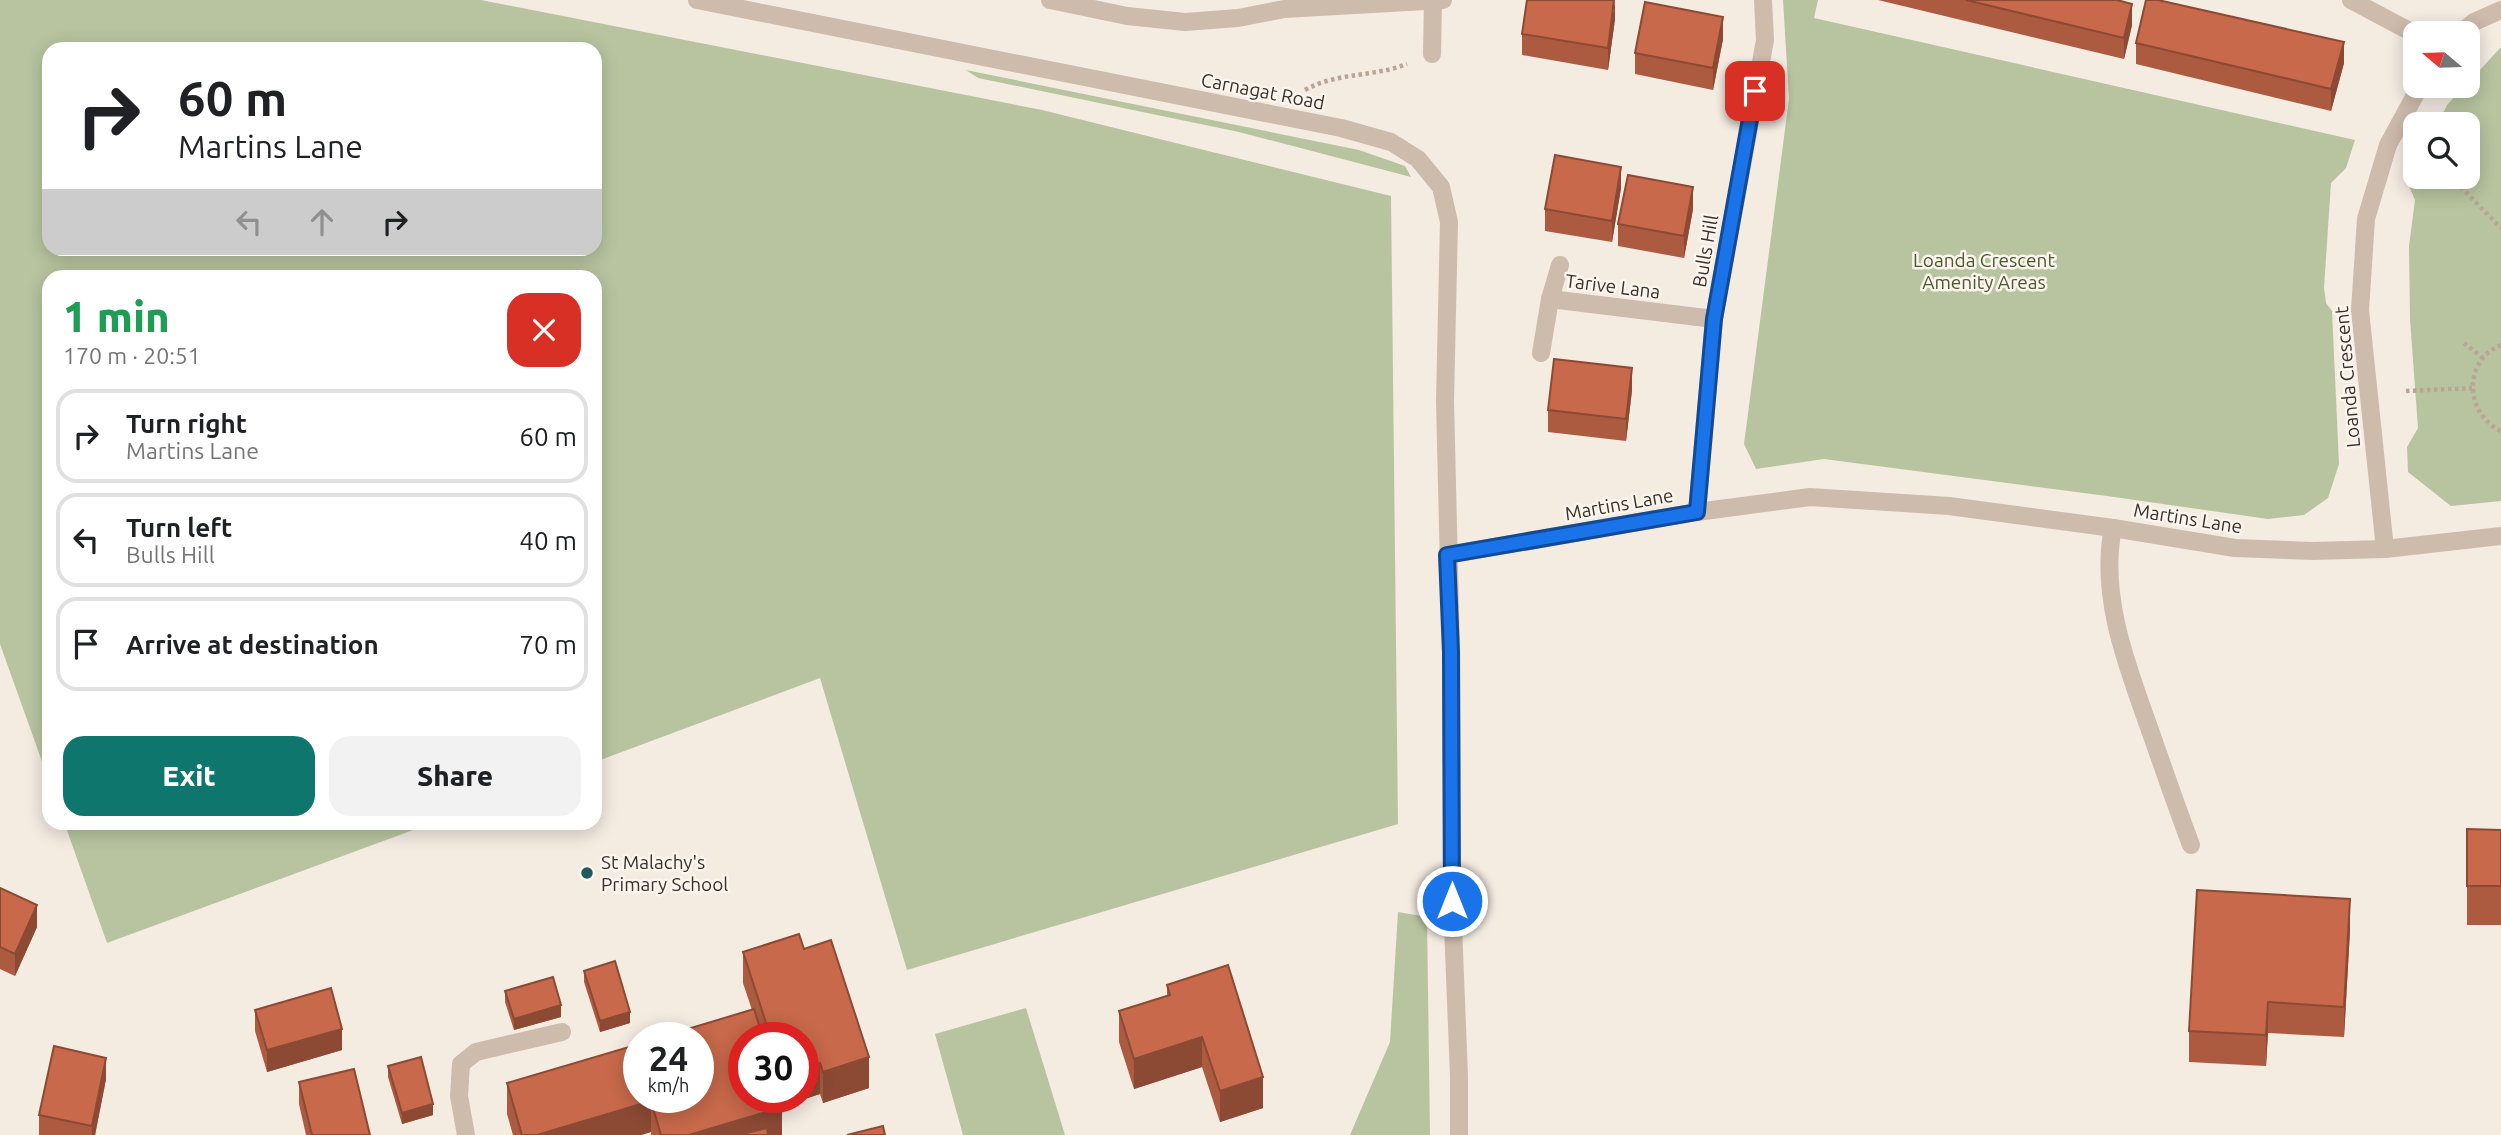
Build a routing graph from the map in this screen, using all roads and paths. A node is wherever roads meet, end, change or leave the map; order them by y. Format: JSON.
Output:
{"nodes":[{"id":1,"x":697,"y":0,"type":"edge"},
{"id":2,"x":1050,"y":0,"type":"edge"},
{"id":3,"x":1763,"y":0,"type":"edge"},
{"id":4,"x":2351,"y":0,"type":"edge"},
{"id":5,"x":1438,"y":1,"type":"edge"},
{"id":6,"x":2501,"y":10,"type":"edge"},
{"id":7,"x":2476,"y":21,"type":"edge"},
{"id":8,"x":2403,"y":28,"type":"edge"},
{"id":9,"x":1432,"y":54,"type":"joint"},
{"id":10,"x":2413,"y":98,"type":"edge"},
{"id":11,"x":1288,"y":117,"type":"junction"},
{"id":12,"x":2463,"y":189,"type":"edge"},
{"id":13,"x":2501,"y":228,"type":"edge"},
{"id":14,"x":1560,"y":265,"type":"dead end"},
{"id":15,"x":1550,"y":299,"type":"junction"},
{"id":16,"x":1714,"y":319,"type":"junction"},
{"id":17,"x":2464,"y":343,"type":"dead end"},
{"id":18,"x":2501,"y":345,"type":"edge"},
{"id":19,"x":1541,"y":353,"type":"dead end"},
{"id":20,"x":2483,"y":358,"type":"junction"},
{"id":21,"x":2472,"y":388,"type":"junction"},
{"id":22,"x":2406,"y":391,"type":"dead end"},
{"id":23,"x":2501,"y":431,"type":"edge"},
{"id":24,"x":1697,"y":512,"type":"junction"},
{"id":25,"x":2113,"y":528,"type":"junction"},
{"id":26,"x":2501,"y":536,"type":"edge"},
{"id":27,"x":2385,"y":549,"type":"junction"},
{"id":28,"x":1447,"y":555,"type":"junction"},
{"id":29,"x":2191,"y":845,"type":"dead end"},
{"id":30,"x":562,"y":1032,"type":"dead end"},
{"id":31,"x":466,"y":1135,"type":"edge"},
{"id":32,"x":1459,"y":1135,"type":"edge"}],
"edges":[{"from":1,"to":11,"type":"street","name":"Carnagat Road"},
{"from":2,"to":5,"type":"street"},
{"from":3,"to":16,"type":"street","name":"Bulls Hill"},
{"from":4,"to":8,"type":"street"},
{"from":5,"to":9,"type":"street"},
{"from":6,"to":7,"type":"street"},
{"from":9,"to":11,"type":"path"},
{"from":10,"to":27,"type":"street","name":"Loanda Crescent"},
{"from":11,"to":28,"type":"street","name":"Carnagat Road"},
{"from":12,"to":13,"type":"path"},
{"from":14,"to":15,"type":"street","name":"Tarive Lana"},
{"from":15,"to":16,"type":"street","name":"Tarive Lana"},
{"from":15,"to":19,"type":"street","name":"Tarive Lana"},
{"from":16,"to":24,"type":"street","name":"Bulls Hill"},
{"from":17,"to":20,"type":"path"},
{"from":18,"to":20,"type":"path"},
{"from":20,"to":21,"type":"path"},
{"from":21,"to":22,"type":"path"},
{"from":21,"to":23,"type":"path"},
{"from":24,"to":25,"type":"street","name":"Martins Lane"},
{"from":24,"to":28,"type":"street","name":"Martins Lane"},
{"from":25,"to":27,"type":"street","name":"Martins Lane"},
{"from":25,"to":29,"type":"street"},
{"from":26,"to":27,"type":"street","name":"Martins Lane"},
{"from":28,"to":32,"type":"street"},
{"from":30,"to":31,"type":"street"}]}
